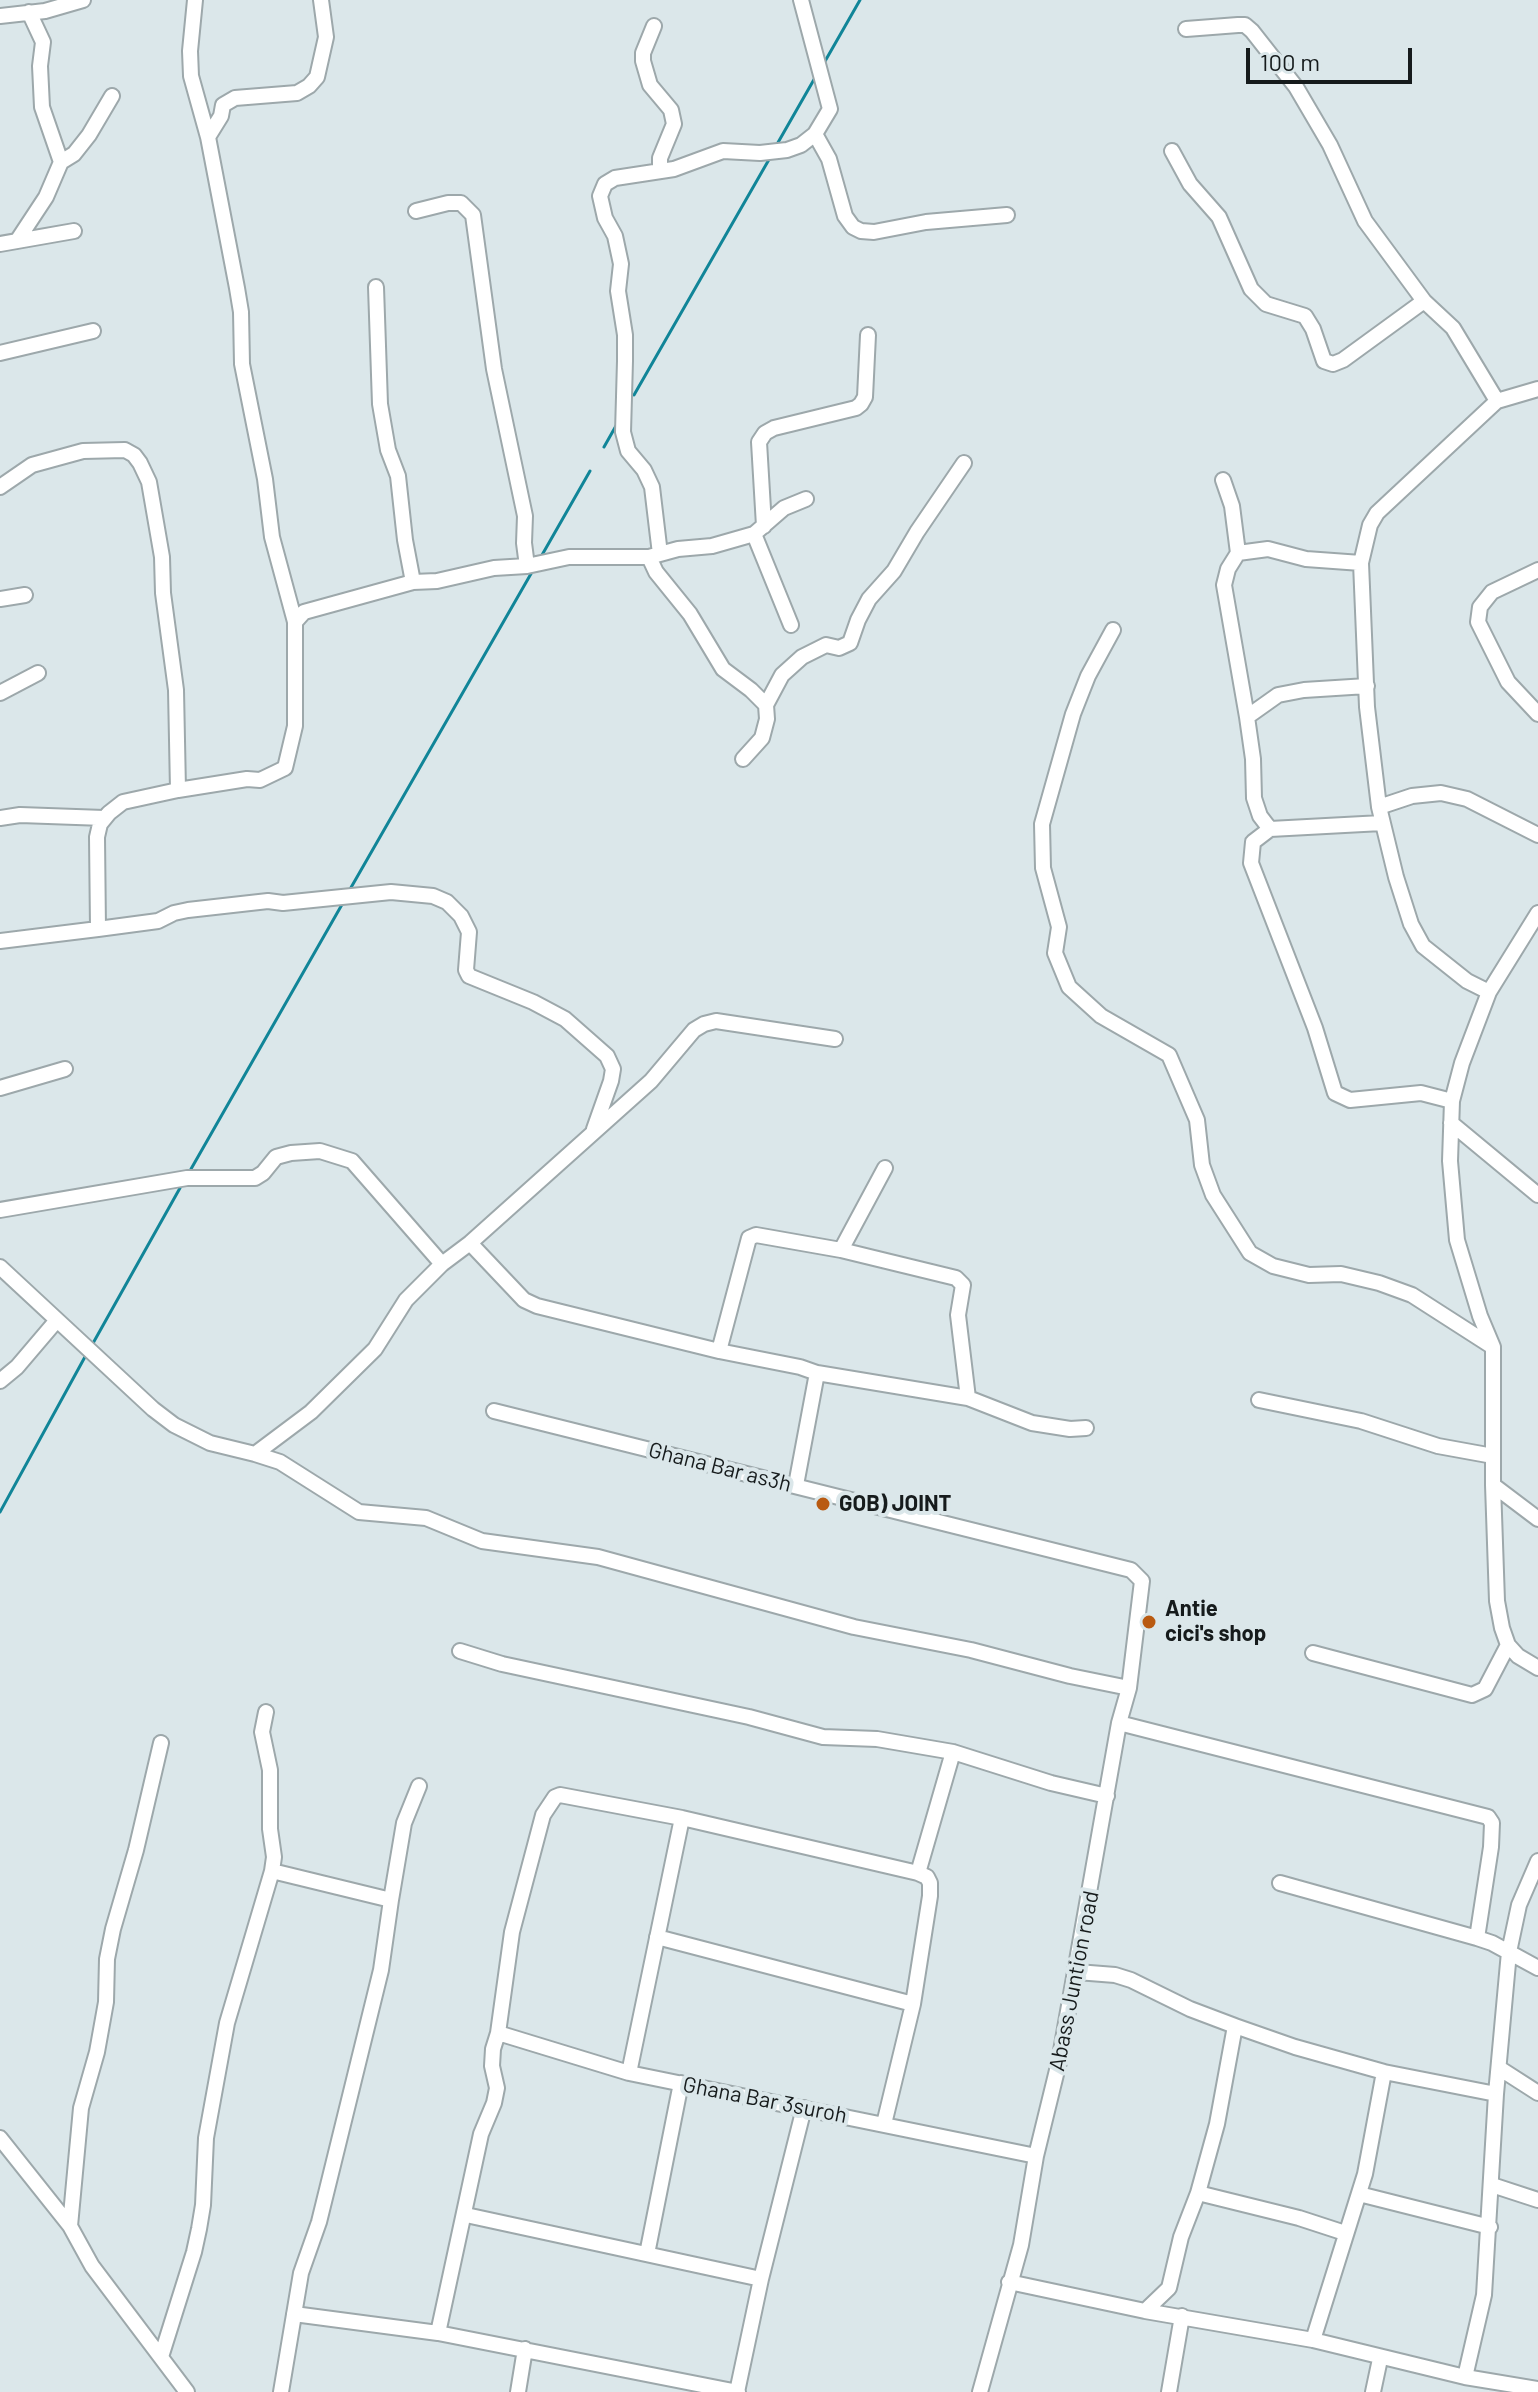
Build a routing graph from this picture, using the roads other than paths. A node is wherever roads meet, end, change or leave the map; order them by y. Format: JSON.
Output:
{"nodes":[{"id":1,"x":83,"y":0,"type":"edge"},
{"id":2,"x":195,"y":0,"type":"edge"},
{"id":3,"x":321,"y":0,"type":"edge"},
{"id":4,"x":801,"y":0,"type":"edge"},
{"id":5,"x":29,"y":12,"type":"junction"},
{"id":6,"x":0,"y":16,"type":"edge"},
{"id":7,"x":654,"y":26,"type":"dead end"},
{"id":8,"x":1186,"y":29,"type":"dead end"},
{"id":9,"x":112,"y":96,"type":"dead end"},
{"id":10,"x":223,"y":105,"type":"junction"},
{"id":11,"x":201,"y":109,"type":"junction"},
{"id":12,"x":815,"y":134,"type":"junction"},
{"id":13,"x":208,"y":137,"type":"junction"},
{"id":14,"x":1172,"y":151,"type":"dead end"},
{"id":15,"x":61,"y":162,"type":"junction"},
{"id":16,"x":660,"y":171,"type":"junction"},
{"id":17,"x":416,"y":211,"type":"dead end"},
{"id":18,"x":1007,"y":215,"type":"dead end"},
{"id":19,"x":74,"y":231,"type":"dead end"},
{"id":20,"x":17,"y":241,"type":"junction"},
{"id":21,"x":0,"y":244,"type":"edge"},
{"id":22,"x":376,"y":287,"type":"dead end"},
{"id":23,"x":1424,"y":301,"type":"junction"},
{"id":24,"x":93,"y":331,"type":"dead end"},
{"id":25,"x":868,"y":335,"type":"dead end"},
{"id":26,"x":0,"y":353,"type":"edge"},
{"id":27,"x":1538,"y":389,"type":"edge"},
{"id":28,"x":1497,"y":401,"type":"junction"},
{"id":29,"x":964,"y":463,"type":"dead end"},
{"id":30,"x":1223,"y":480,"type":"dead end"},
{"id":31,"x":0,"y":487,"type":"edge"},
{"id":32,"x":806,"y":499,"type":"dead end"},
{"id":33,"x":759,"y":530,"type":"junction"},
{"id":34,"x":1238,"y":553,"type":"junction"},
{"id":35,"x":655,"y":555,"type":"junction"},
{"id":36,"x":1361,"y":563,"type":"junction"},
{"id":37,"x":527,"y":566,"type":"junction"},
{"id":38,"x":1538,"y":570,"type":"edge"},
{"id":39,"x":413,"y":582,"type":"junction"},
{"id":40,"x":25,"y":595,"type":"dead end"},
{"id":41,"x":0,"y":599,"type":"edge"},
{"id":42,"x":295,"y":622,"type":"junction"},
{"id":43,"x":791,"y":625,"type":"dead end"},
{"id":44,"x":1113,"y":630,"type":"dead end"},
{"id":45,"x":38,"y":673,"type":"dead end"},
{"id":46,"x":1367,"y":686,"type":"junction"},
{"id":47,"x":0,"y":693,"type":"edge"},
{"id":48,"x":766,"y":705,"type":"junction"},
{"id":49,"x":1538,"y":714,"type":"edge"},
{"id":50,"x":1247,"y":717,"type":"junction"},
{"id":51,"x":743,"y":759,"type":"dead end"},
{"id":52,"x":178,"y":790,"type":"junction"},
{"id":53,"x":1379,"y":807,"type":"junction"},
{"id":54,"x":0,"y":818,"type":"edge"},
{"id":55,"x":104,"y":818,"type":"junction"},
{"id":56,"x":1382,"y":823,"type":"junction"},
{"id":57,"x":1270,"y":829,"type":"junction"},
{"id":58,"x":1538,"y":835,"type":"edge"},
{"id":59,"x":1538,"y":913,"type":"edge"},
{"id":60,"x":98,"y":929,"type":"junction"},
{"id":61,"x":0,"y":941,"type":"edge"},
{"id":62,"x":1489,"y":992,"type":"junction"},
{"id":63,"x":835,"y":1039,"type":"dead end"},
{"id":64,"x":65,"y":1069,"type":"dead end"},
{"id":65,"x":0,"y":1088,"type":"edge"},
{"id":66,"x":1452,"y":1101,"type":"junction"},
{"id":67,"x":1451,"y":1123,"type":"junction"},
{"id":68,"x":594,"y":1130,"type":"junction"},
{"id":69,"x":885,"y":1168,"type":"dead end"},
{"id":70,"x":1538,"y":1195,"type":"edge"},
{"id":71,"x":0,"y":1210,"type":"edge"},
{"id":72,"x":470,"y":1243,"type":"junction"},
{"id":73,"x":841,"y":1250,"type":"junction"},
{"id":74,"x":442,"y":1264,"type":"junction"},
{"id":75,"x":0,"y":1267,"type":"edge"},
{"id":76,"x":57,"y":1320,"type":"junction"},
{"id":77,"x":1493,"y":1347,"type":"junction"},
{"id":78,"x":719,"y":1351,"type":"junction"},
{"id":79,"x":817,"y":1373,"type":"junction"},
{"id":80,"x":0,"y":1381,"type":"edge"},
{"id":81,"x":968,"y":1398,"type":"junction"},
{"id":82,"x":1259,"y":1400,"type":"dead end"},
{"id":83,"x":494,"y":1411,"type":"dead end"},
{"id":84,"x":1086,"y":1428,"type":"dead end"},
{"id":85,"x":255,"y":1454,"type":"junction"},
{"id":86,"x":1493,"y":1456,"type":"junction"},
{"id":87,"x":796,"y":1485,"type":"junction"},
{"id":88,"x":1493,"y":1485,"type":"junction"},
{"id":89,"x":1538,"y":1519,"type":"edge"},
{"id":90,"x":1131,"y":1570,"type":"joint"},
{"id":91,"x":1508,"y":1645,"type":"junction"},
{"id":92,"x":460,"y":1651,"type":"dead end"},
{"id":93,"x":1313,"y":1653,"type":"dead end"},
{"id":94,"x":1538,"y":1668,"type":"edge"},
{"id":95,"x":1129,"y":1688,"type":"junction"},
{"id":96,"x":266,"y":1712,"type":"dead end"},
{"id":97,"x":1119,"y":1723,"type":"junction"},
{"id":98,"x":161,"y":1743,"type":"dead end"},
{"id":99,"x":953,"y":1752,"type":"junction"},
{"id":100,"x":419,"y":1786,"type":"dead end"},
{"id":101,"x":1107,"y":1796,"type":"junction"},
{"id":102,"x":682,"y":1818,"type":"junction"},
{"id":103,"x":1538,"y":1861,"type":"edge"},
{"id":104,"x":272,"y":1871,"type":"junction"},
{"id":105,"x":918,"y":1873,"type":"junction"},
{"id":106,"x":1280,"y":1883,"type":"dead end"},
{"id":107,"x":391,"y":1900,"type":"junction"},
{"id":108,"x":657,"y":1937,"type":"junction"},
{"id":109,"x":1477,"y":1938,"type":"junction"},
{"id":110,"x":1509,"y":1952,"type":"junction"},
{"id":111,"x":1538,"y":1968,"type":"edge"},
{"id":112,"x":1077,"y":1972,"type":"junction"},
{"id":113,"x":913,"y":2004,"type":"junction"},
{"id":114,"x":1235,"y":2026,"type":"junction"},
{"id":115,"x":498,"y":2033,"type":"junction"},
{"id":116,"x":1499,"y":2068,"type":"junction"},
{"id":117,"x":1384,"y":2072,"type":"junction"},
{"id":118,"x":629,"y":2073,"type":"junction"},
{"id":119,"x":681,"y":2083,"type":"junction"},
{"id":120,"x":1538,"y":2093,"type":"edge"},
{"id":121,"x":1496,"y":2094,"type":"junction"},
{"id":122,"x":804,"y":2108,"type":"junction"},
{"id":123,"x":884,"y":2124,"type":"junction"},
{"id":124,"x":0,"y":2138,"type":"edge"},
{"id":125,"x":1036,"y":2156,"type":"junction"},
{"id":126,"x":1492,"y":2185,"type":"junction"},
{"id":127,"x":1198,"y":2193,"type":"junction"},
{"id":128,"x":1359,"y":2194,"type":"junction"},
{"id":129,"x":1538,"y":2200,"type":"edge"},
{"id":130,"x":466,"y":2215,"type":"junction"},
{"id":131,"x":70,"y":2226,"type":"junction"},
{"id":132,"x":1490,"y":2227,"type":"junction"},
{"id":133,"x":1345,"y":2233,"type":"junction"},
{"id":134,"x":647,"y":2254,"type":"junction"},
{"id":135,"x":761,"y":2279,"type":"junction"},
{"id":136,"x":1009,"y":2282,"type":"junction"},
{"id":137,"x":1145,"y":2311,"type":"junction"},
{"id":138,"x":294,"y":2314,"type":"junction"},
{"id":139,"x":1182,"y":2316,"type":"junction"},
{"id":140,"x":438,"y":2333,"type":"junction"},
{"id":141,"x":1313,"y":2340,"type":"junction"},
{"id":142,"x":525,"y":2349,"type":"junction"},
{"id":143,"x":161,"y":2357,"type":"junction"},
{"id":144,"x":1380,"y":2359,"type":"junction"},
{"id":145,"x":1465,"y":2377,"type":"junction"},
{"id":146,"x":1538,"y":2389,"type":"edge"},
{"id":147,"x":187,"y":2392,"type":"edge"},
{"id":148,"x":281,"y":2392,"type":"edge"},
{"id":149,"x":518,"y":2392,"type":"edge"},
{"id":150,"x":738,"y":2392,"type":"edge"},
{"id":151,"x":980,"y":2392,"type":"edge"},
{"id":152,"x":1169,"y":2392,"type":"edge"},
{"id":153,"x":1373,"y":2392,"type":"edge"}],
"edges":[{"from":1,"to":5,"type":"street"},
{"from":2,"to":11,"type":"street"},
{"from":3,"to":10,"type":"street"},
{"from":4,"to":12,"type":"street"},
{"from":5,"to":6,"type":"street"},
{"from":5,"to":15,"type":"street"},
{"from":7,"to":16,"type":"street"},
{"from":8,"to":23,"type":"street"},
{"from":9,"to":15,"type":"street"},
{"from":10,"to":11,"type":"street"},
{"from":10,"to":13,"type":"street"},
{"from":11,"to":13,"type":"street"},
{"from":12,"to":16,"type":"street"},
{"from":12,"to":18,"type":"street"},
{"from":13,"to":42,"type":"street"},
{"from":14,"to":23,"type":"street"},
{"from":15,"to":20,"type":"street"},
{"from":16,"to":35,"type":"street"},
{"from":17,"to":37,"type":"street"},
{"from":19,"to":20,"type":"street"},
{"from":20,"to":21,"type":"street"},
{"from":22,"to":39,"type":"street"},
{"from":23,"to":28,"type":"street"},
{"from":24,"to":26,"type":"street"},
{"from":25,"to":33,"type":"street"},
{"from":27,"to":28,"type":"street"},
{"from":28,"to":36,"type":"street"},
{"from":29,"to":48,"type":"street"},
{"from":30,"to":34,"type":"street"},
{"from":31,"to":52,"type":"street"},
{"from":32,"to":33,"type":"street"},
{"from":33,"to":35,"type":"street"},
{"from":33,"to":43,"type":"street"},
{"from":34,"to":36,"type":"street"},
{"from":34,"to":50,"type":"street"},
{"from":35,"to":37,"type":"street"},
{"from":35,"to":48,"type":"street"},
{"from":36,"to":46,"type":"street"},
{"from":37,"to":39,"type":"street"},
{"from":38,"to":49,"type":"street"},
{"from":39,"to":42,"type":"street"},
{"from":40,"to":41,"type":"street"},
{"from":42,"to":52,"type":"street"},
{"from":44,"to":77,"type":"street"},
{"from":45,"to":47,"type":"street"},
{"from":46,"to":50,"type":"street"},
{"from":46,"to":53,"type":"street"},
{"from":48,"to":51,"type":"street"},
{"from":50,"to":57,"type":"street"},
{"from":52,"to":55,"type":"street"},
{"from":53,"to":56,"type":"street"},
{"from":53,"to":58,"type":"street"},
{"from":54,"to":55,"type":"street"},
{"from":55,"to":60,"type":"street"},
{"from":56,"to":57,"type":"street"},
{"from":56,"to":62,"type":"street"},
{"from":57,"to":66,"type":"street"},
{"from":59,"to":62,"type":"street"},
{"from":60,"to":61,"type":"street"},
{"from":60,"to":68,"type":"street"},
{"from":62,"to":66,"type":"street"},
{"from":63,"to":68,"type":"street"},
{"from":64,"to":65,"type":"street"},
{"from":66,"to":67,"type":"street"},
{"from":67,"to":70,"type":"street"},
{"from":67,"to":77,"type":"street"},
{"from":68,"to":72,"type":"street"},
{"from":69,"to":73,"type":"street"},
{"from":71,"to":74,"type":"street"},
{"from":72,"to":74,"type":"street"},
{"from":72,"to":78,"type":"street"},
{"from":73,"to":78,"type":"street"},
{"from":73,"to":81,"type":"street"},
{"from":74,"to":85,"type":"street"},
{"from":75,"to":76,"type":"street"},
{"from":76,"to":80,"type":"street"},
{"from":76,"to":85,"type":"street"},
{"from":77,"to":86,"type":"street"},
{"from":78,"to":79,"type":"street"},
{"from":79,"to":81,"type":"street"},
{"from":79,"to":87,"type":"street"},
{"from":81,"to":84,"type":"street"},
{"from":82,"to":86,"type":"street"},
{"from":83,"to":87,"type":"street","name":"Ghana Bar as3h"},
{"from":85,"to":95,"type":"street"},
{"from":86,"to":88,"type":"street"},
{"from":87,"to":90,"type":"street","name":"Ghana Bar as3h"},
{"from":88,"to":89,"type":"street"},
{"from":88,"to":91,"type":"street"},
{"from":90,"to":95,"type":"street","name":"Abass Juntion road"},
{"from":91,"to":93,"type":"street"},
{"from":91,"to":94,"type":"street"},
{"from":92,"to":99,"type":"street"},
{"from":95,"to":97,"type":"street","name":"Abass Juntion road"},
{"from":96,"to":104,"type":"street"},
{"from":97,"to":101,"type":"street","name":"Abass Juntion road"},
{"from":97,"to":109,"type":"street"},
{"from":98,"to":131,"type":"street"},
{"from":99,"to":101,"type":"street"},
{"from":99,"to":105,"type":"street"},
{"from":100,"to":107,"type":"street"},
{"from":101,"to":112,"type":"street","name":"Abass Juntion road"},
{"from":102,"to":105,"type":"street"},
{"from":102,"to":108,"type":"street"},
{"from":102,"to":115,"type":"street"},
{"from":103,"to":110,"type":"street"},
{"from":104,"to":107,"type":"street"},
{"from":104,"to":143,"type":"street"},
{"from":105,"to":113,"type":"street"},
{"from":106,"to":109,"type":"street"},
{"from":107,"to":138,"type":"street"},
{"from":108,"to":113,"type":"street"},
{"from":108,"to":118,"type":"street"},
{"from":109,"to":110,"type":"street"},
{"from":110,"to":111,"type":"street"},
{"from":110,"to":116,"type":"street"},
{"from":112,"to":114,"type":"street"},
{"from":112,"to":125,"type":"street","name":"Abass Juntion road"},
{"from":113,"to":123,"type":"street"},
{"from":114,"to":117,"type":"street"},
{"from":114,"to":127,"type":"street"},
{"from":115,"to":118,"type":"street","name":"Ghana Bar 3suroh"},
{"from":115,"to":130,"type":"street"},
{"from":116,"to":120,"type":"street"},
{"from":116,"to":121,"type":"street"},
{"from":117,"to":121,"type":"street"},
{"from":117,"to":128,"type":"street"},
{"from":118,"to":119,"type":"street","name":"Ghana Bar 3suroh"},
{"from":119,"to":122,"type":"street","name":"Ghana Bar 3suroh"},
{"from":119,"to":134,"type":"street"},
{"from":121,"to":126,"type":"street"},
{"from":122,"to":123,"type":"street","name":"Ghana Bar 3suroh"},
{"from":122,"to":135,"type":"street"},
{"from":123,"to":125,"type":"street","name":"Ghana Bar 3suroh"},
{"from":124,"to":131,"type":"street"},
{"from":125,"to":136,"type":"street","name":"Abass Juntion road"},
{"from":126,"to":129,"type":"street"},
{"from":126,"to":132,"type":"street"},
{"from":127,"to":133,"type":"street"},
{"from":127,"to":137,"type":"street"},
{"from":128,"to":132,"type":"street"},
{"from":128,"to":133,"type":"street"},
{"from":130,"to":134,"type":"street"},
{"from":130,"to":140,"type":"street"},
{"from":131,"to":143,"type":"street"},
{"from":132,"to":145,"type":"street"},
{"from":133,"to":141,"type":"street"},
{"from":134,"to":135,"type":"street"},
{"from":135,"to":150,"type":"street"},
{"from":136,"to":137,"type":"street"},
{"from":136,"to":151,"type":"street","name":"Abass Juntion road"},
{"from":137,"to":139,"type":"street"},
{"from":138,"to":140,"type":"street"},
{"from":138,"to":148,"type":"street"},
{"from":139,"to":141,"type":"street"},
{"from":139,"to":152,"type":"street"},
{"from":140,"to":142,"type":"street"},
{"from":141,"to":144,"type":"street"},
{"from":142,"to":149,"type":"street"},
{"from":142,"to":150,"type":"street"},
{"from":143,"to":147,"type":"street"},
{"from":144,"to":145,"type":"street"},
{"from":144,"to":153,"type":"street"},
{"from":145,"to":146,"type":"street"}]}
